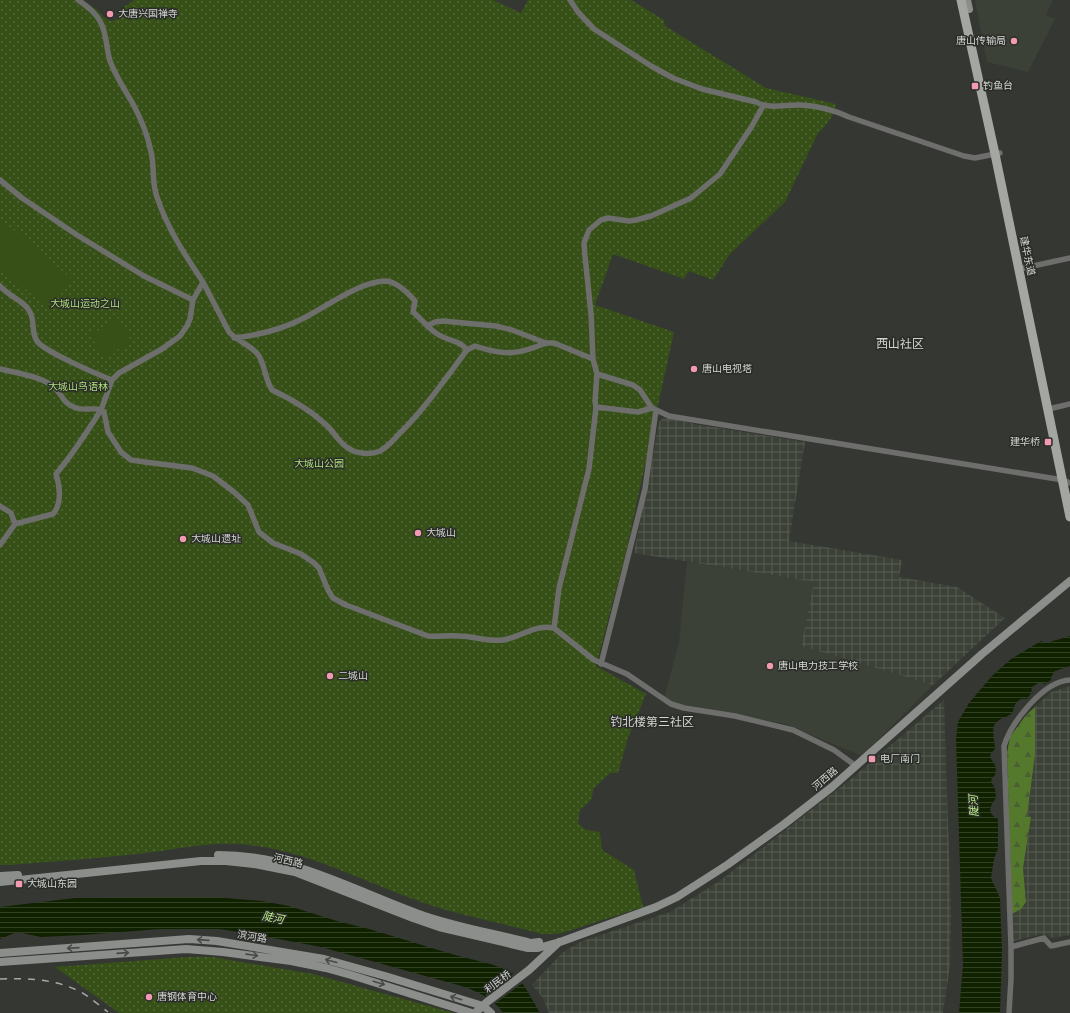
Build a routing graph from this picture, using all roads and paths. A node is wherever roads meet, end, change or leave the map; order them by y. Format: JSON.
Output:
{"nodes":[{"id":1,"x":78,"y":0,"type":"edge"},
{"id":2,"x":570,"y":0,"type":"edge"},
{"id":3,"x":961,"y":0,"type":"edge"},
{"id":4,"x":968,"y":2,"type":"edge"},
{"id":5,"x":763,"y":106,"type":"junction"},
{"id":6,"x":997,"y":154,"type":"junction"},
{"id":7,"x":0,"y":180,"type":"edge"},
{"id":8,"x":1070,"y":258,"type":"edge"},
{"id":9,"x":1024,"y":268,"type":"junction"},
{"id":10,"x":202,"y":282,"type":"junction"},
{"id":11,"x":0,"y":286,"type":"edge"},
{"id":12,"x":193,"y":300,"type":"junction"},
{"id":13,"x":427,"y":326,"type":"junction"},
{"id":14,"x":234,"y":338,"type":"junction"},
{"id":15,"x":546,"y":343,"type":"junction"},
{"id":16,"x":467,"y":350,"type":"junction"},
{"id":17,"x":593,"y":359,"type":"junction"},
{"id":18,"x":0,"y":369,"type":"edge"},
{"id":19,"x":597,"y":374,"type":"junction"},
{"id":20,"x":112,"y":380,"type":"junction"},
{"id":21,"x":1070,"y":404,"type":"edge"},
{"id":22,"x":596,"y":407,"type":"junction"},
{"id":23,"x":1053,"y":408,"type":"junction"},
{"id":24,"x":654,"y":409,"type":"junction"},
{"id":25,"x":100,"y":410,"type":"junction"},
{"id":26,"x":1067,"y":483,"type":"edge"},
{"id":27,"x":0,"y":506,"type":"edge"},
{"id":28,"x":1070,"y":517,"type":"edge"},
{"id":29,"x":15,"y":524,"type":"junction"},
{"id":30,"x":0,"y":545,"type":"edge"},
{"id":31,"x":1070,"y":581,"type":"edge"},
{"id":32,"x":554,"y":628,"type":"junction"},
{"id":33,"x":601,"y":664,"type":"junction"},
{"id":34,"x":1070,"y":680,"type":"edge"},
{"id":35,"x":856,"y":766,"type":"junction"},
{"id":36,"x":0,"y":876,"type":"edge"},
{"id":37,"x":0,"y":882,"type":"edge"},
{"id":38,"x":560,"y":942,"type":"junction"},
{"id":39,"x":1070,"y":942,"type":"edge"},
{"id":40,"x":1011,"y":947,"type":"junction"},
{"id":41,"x":0,"y":953,"type":"edge"},
{"id":42,"x":0,"y":962,"type":"edge"},
{"id":43,"x":485,"y":1004,"type":"junction"},
{"id":44,"x":472,"y":1013,"type":"edge"},
{"id":45,"x":475,"y":1013,"type":"edge"},
{"id":46,"x":491,"y":1013,"type":"edge"},
{"id":47,"x":1009,"y":1013,"type":"edge"}],
"edges":[{"from":1,"to":10,"type":"street"},
{"from":2,"to":5,"type":"street"},
{"from":3,"to":6,"type":"main road","name":"建华东道"},
{"from":4,"to":6,"type":"main road","name":"建华东道"},
{"from":5,"to":6,"type":"street"},
{"from":5,"to":17,"type":"street"},
{"from":6,"to":9,"type":"main road","name":"建华东道"},
{"from":6,"to":26,"type":"main road","name":"建华东道"},
{"from":7,"to":12,"type":"street"},
{"from":8,"to":9,"type":"street"},
{"from":9,"to":23,"type":"main road","name":"建华东道"},
{"from":10,"to":12,"type":"street"},
{"from":10,"to":14,"type":"street"},
{"from":11,"to":20,"type":"street"},
{"from":12,"to":20,"type":"street"},
{"from":13,"to":14,"type":"street"},
{"from":13,"to":15,"type":"street"},
{"from":13,"to":16,"type":"street"},
{"from":14,"to":16,"type":"street"},
{"from":15,"to":16,"type":"street"},
{"from":15,"to":17,"type":"street"},
{"from":17,"to":19,"type":"street"},
{"from":18,"to":25,"type":"street"},
{"from":19,"to":22,"type":"street"},
{"from":19,"to":24,"type":"street"},
{"from":20,"to":25,"type":"street"},
{"from":21,"to":23,"type":"street"},
{"from":22,"to":24,"type":"street"},
{"from":22,"to":32,"type":"street"},
{"from":23,"to":26,"type":"main road","name":"建华东道"},
{"from":24,"to":26,"type":"street"},
{"from":24,"to":33,"type":"street"},
{"from":25,"to":29,"type":"street"},
{"from":25,"to":32,"type":"street"},
{"from":26,"to":28,"type":"main road","name":"建华东道"},
{"from":27,"to":29,"type":"street"},
{"from":29,"to":30,"type":"street"},
{"from":31,"to":35,"type":"street","name":"河西路"},
{"from":32,"to":33,"type":"street"},
{"from":33,"to":35,"type":"street"},
{"from":34,"to":40,"type":"street"},
{"from":35,"to":38,"type":"street","name":"河西路"},
{"from":36,"to":38,"type":"street","name":"河西路"},
{"from":37,"to":38,"type":"street","name":"河西路"},
{"from":38,"to":43,"type":"street","name":"利民桥"},
{"from":39,"to":40,"type":"street"},
{"from":40,"to":47,"type":"street"},
{"from":43,"to":41,"type":"street","name":"滨河路","one_way":true},
{"from":42,"to":44,"type":"street","name":"滨河路","one_way":true},
{"from":43,"to":45,"type":"street","name":"利民桥"},
{"from":43,"to":46,"type":"street","name":"滨河路"}]}
